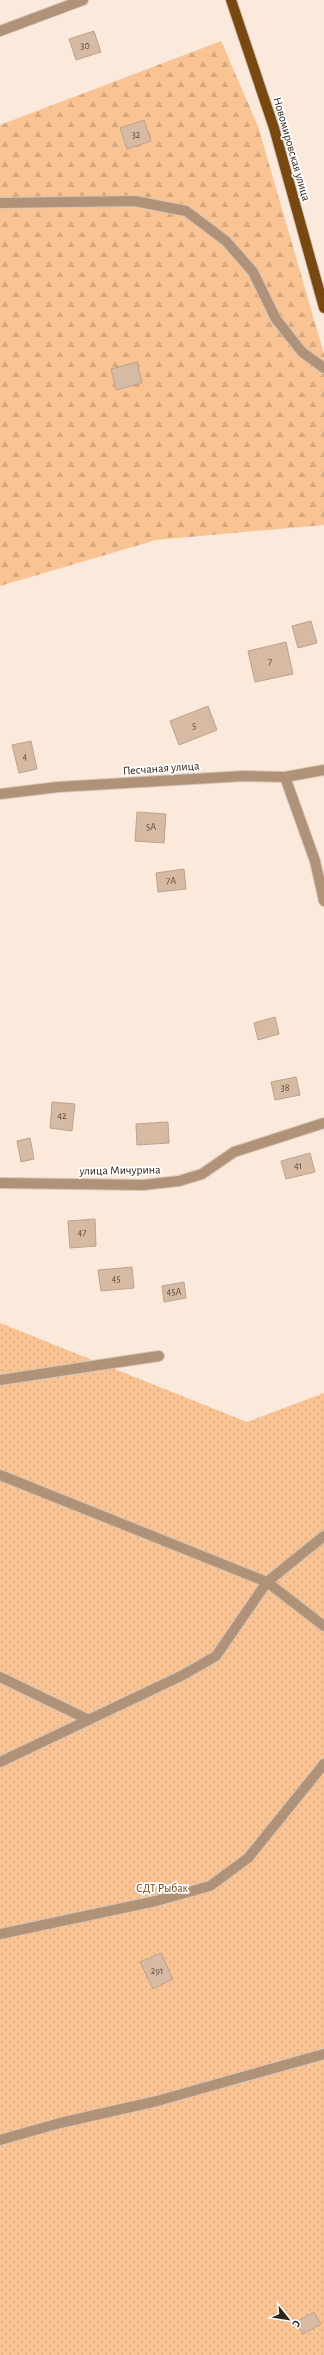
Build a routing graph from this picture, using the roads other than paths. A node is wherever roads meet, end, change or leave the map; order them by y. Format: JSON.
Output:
{"nodes":[{"id":1,"x":83,"y":0,"type":"edge"},
{"id":2,"x":231,"y":0,"type":"edge"},
{"id":3,"x":0,"y":31,"type":"edge"},
{"id":4,"x":0,"y":203,"type":"edge"},
{"id":5,"x":324,"y":308,"type":"edge"},
{"id":6,"x":324,"y":368,"type":"edge"},
{"id":7,"x":324,"y":770,"type":"edge"},
{"id":8,"x":286,"y":777,"type":"junction"},
{"id":9,"x":0,"y":794,"type":"edge"},
{"id":10,"x":324,"y":901,"type":"edge"},
{"id":11,"x":324,"y":1123,"type":"edge"},
{"id":12,"x":0,"y":1183,"type":"edge"},
{"id":13,"x":159,"y":1356,"type":"dead end"},
{"id":14,"x":0,"y":1380,"type":"edge"},
{"id":15,"x":0,"y":1475,"type":"edge"},
{"id":16,"x":324,"y":1536,"type":"edge"},
{"id":17,"x":267,"y":1582,"type":"junction"},
{"id":18,"x":324,"y":1626,"type":"edge"},
{"id":19,"x":0,"y":1677,"type":"edge"},
{"id":20,"x":89,"y":1720,"type":"junction"},
{"id":21,"x":0,"y":1762,"type":"edge"},
{"id":22,"x":324,"y":1764,"type":"edge"},
{"id":23,"x":0,"y":1934,"type":"edge"},
{"id":24,"x":324,"y":2054,"type":"edge"},
{"id":25,"x":0,"y":2140,"type":"edge"}],
"edges":[{"from":1,"to":3,"type":"street"},
{"from":2,"to":5,"type":"main road","name":"Новомировская улица"},
{"from":4,"to":6,"type":"street"},
{"from":7,"to":8,"type":"street","name":"Песчаная улица"},
{"from":8,"to":9,"type":"street","name":"Песчаная улица"},
{"from":8,"to":10,"type":"street"},
{"from":11,"to":12,"type":"street","name":"улица Мичурина"},
{"from":13,"to":14,"type":"street"},
{"from":15,"to":17,"type":"street"},
{"from":16,"to":17,"type":"street"},
{"from":17,"to":18,"type":"street"},
{"from":17,"to":20,"type":"street"},
{"from":19,"to":20,"type":"street"},
{"from":20,"to":21,"type":"street"},
{"from":22,"to":23,"type":"street"},
{"from":24,"to":25,"type":"street"}]}
